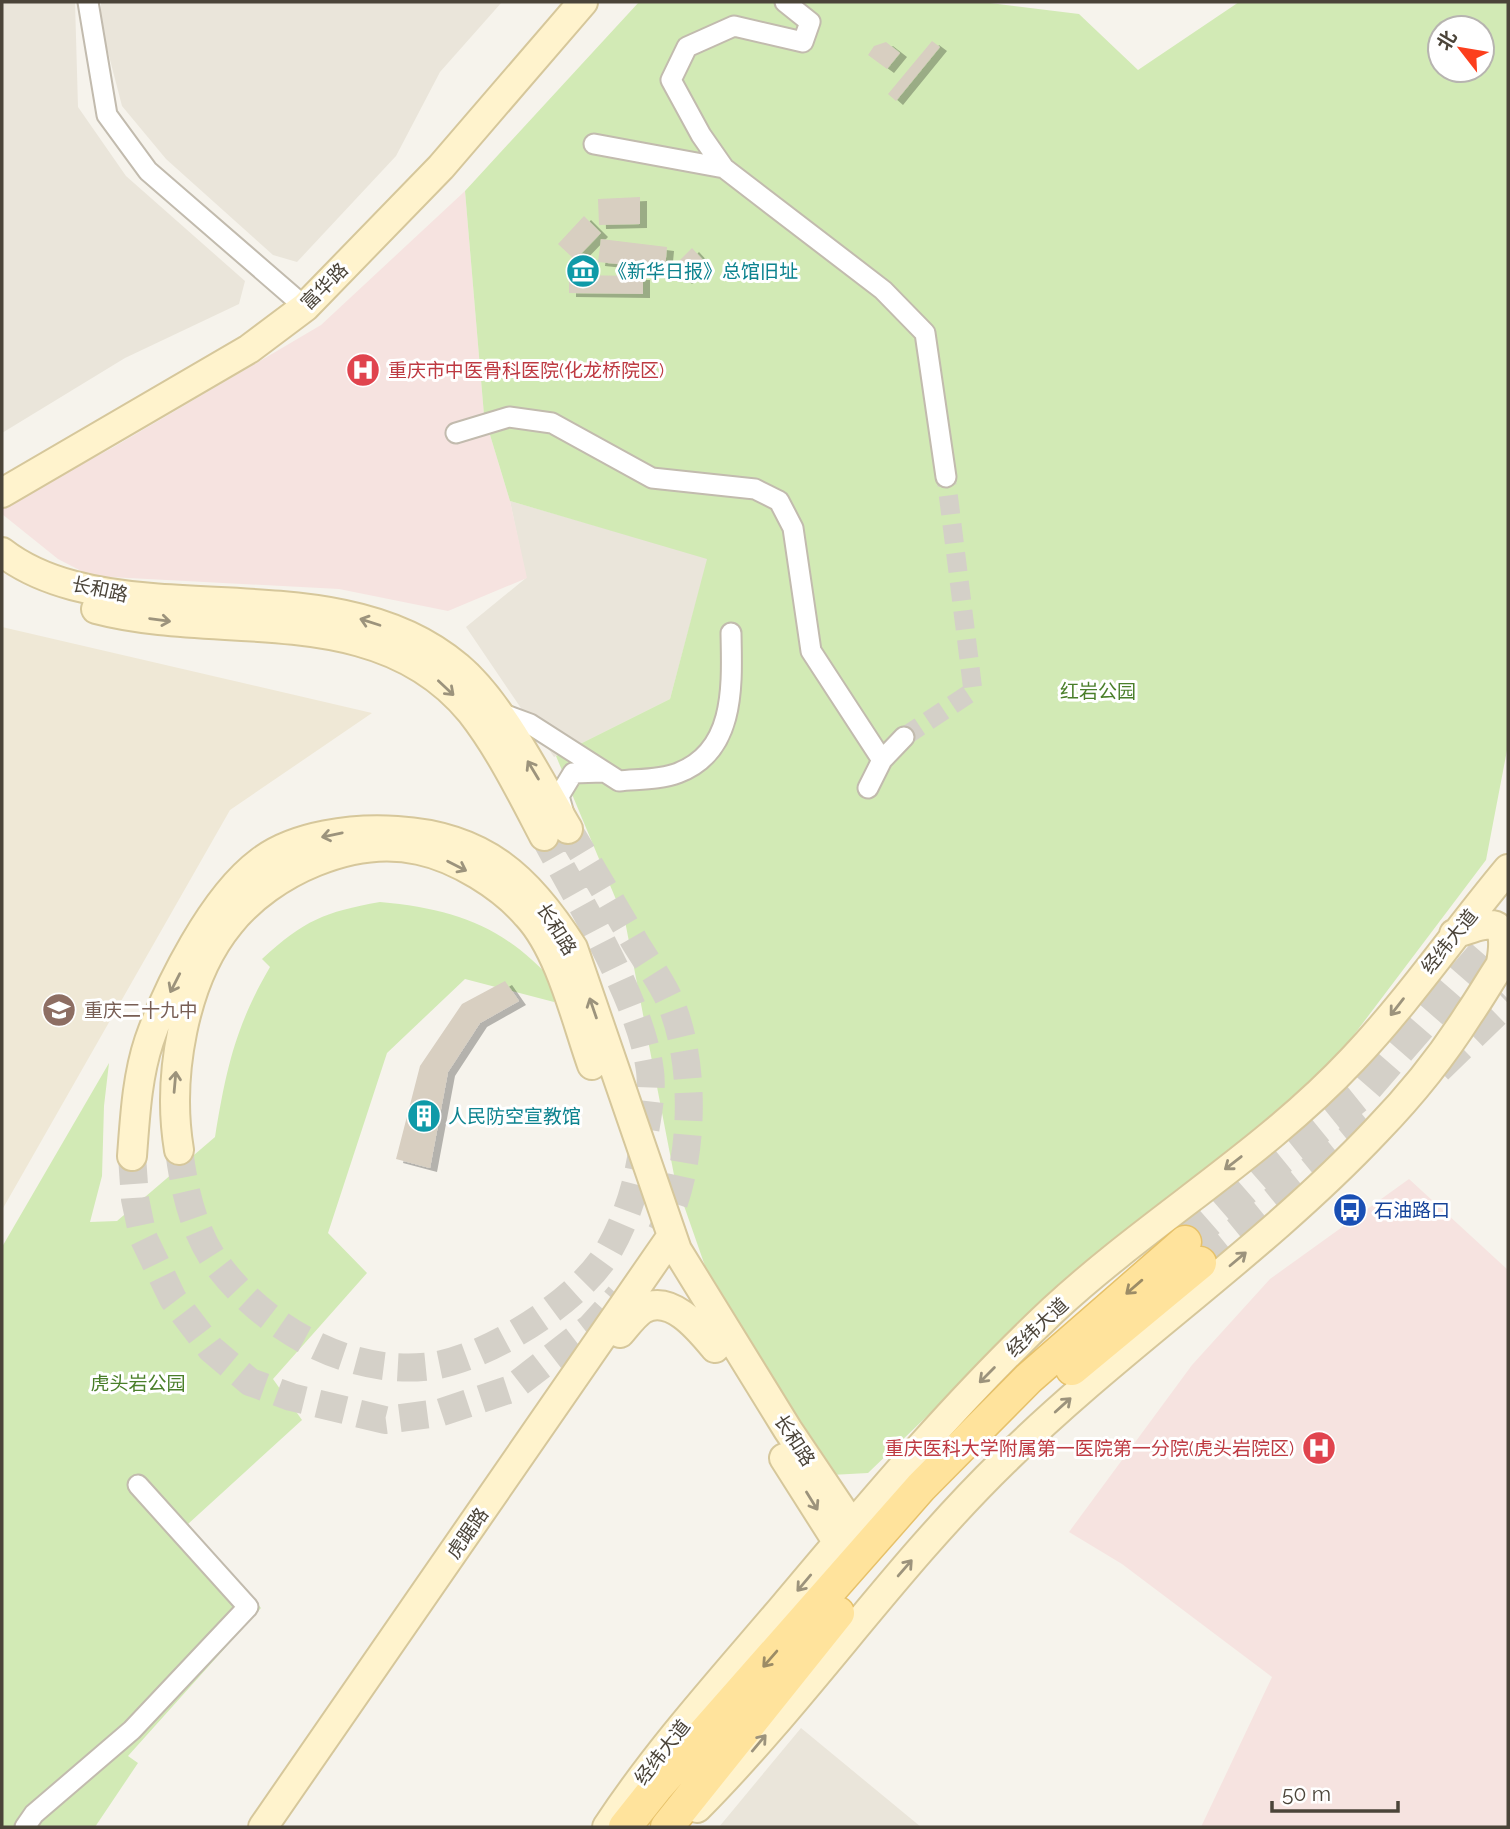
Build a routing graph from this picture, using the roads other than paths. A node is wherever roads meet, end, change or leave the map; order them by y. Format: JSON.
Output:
{"nodes":[{"id":1,"x":88,"y":2,"type":"edge"},
{"id":2,"x":571,"y":2,"type":"edge"},
{"id":3,"x":583,"y":2,"type":"edge"},
{"id":4,"x":785,"y":2,"type":"edge"},
{"id":5,"x":594,"y":144,"type":"dead end"},
{"id":6,"x":724,"y":168,"type":"junction"},
{"id":7,"x":300,"y":302,"type":"junction"},
{"id":8,"x":456,"y":433,"type":"dead end"},
{"id":9,"x":2,"y":474,"type":"edge"},
{"id":10,"x":946,"y":477,"type":"tunnel mouth"},
{"id":11,"x":2,"y":493,"type":"edge"},
{"id":12,"x":2,"y":552,"type":"edge"},
{"id":13,"x":2,"y":572,"type":"edge"},
{"id":14,"x":731,"y":633,"type":"dead end"},
{"id":15,"x":494,"y":711,"type":"junction"},
{"id":16,"x":904,"y":737,"type":"tunnel mouth"},
{"id":17,"x":882,"y":760,"type":"junction"},
{"id":18,"x":603,"y":772,"type":"junction"},
{"id":19,"x":868,"y":788,"type":"dead end"},
{"id":20,"x":556,"y":832,"type":"junction"},
{"id":21,"x":1508,"y":869,"type":"edge"},
{"id":22,"x":1454,"y":934,"type":"junction"},
{"id":23,"x":1505,"y":958,"type":"edge"},
{"id":24,"x":179,"y":1150,"type":"tunnel mouth"},
{"id":25,"x":132,"y":1156,"type":"tunnel mouth"},
{"id":26,"x":668,"y":1252,"type":"junction"},
{"id":27,"x":620,"y":1333,"type":"junction"},
{"id":28,"x":715,"y":1348,"type":"junction"},
{"id":29,"x":138,"y":1485,"type":"dead end"},
{"id":30,"x":845,"y":1534,"type":"junction"},
{"id":31,"x":25,"y":1827,"type":"edge"},
{"id":32,"x":263,"y":1827,"type":"edge"},
{"id":33,"x":282,"y":1827,"type":"edge"},
{"id":34,"x":607,"y":1827,"type":"edge"},
{"id":35,"x":625,"y":1827,"type":"edge"},
{"id":36,"x":667,"y":1827,"type":"edge"},
{"id":37,"x":678,"y":1827,"type":"edge"}],
"edges":[{"from":1,"to":7,"type":"street"},
{"from":2,"to":7,"type":"main road","name":"富华路"},
{"from":3,"to":7,"type":"main road","name":"富华路"},
{"from":4,"to":6,"type":"street"},
{"from":5,"to":6,"type":"street"},
{"from":6,"to":10,"type":"street"},
{"from":7,"to":9,"type":"main road","name":"富华路"},
{"from":7,"to":11,"type":"main road","name":"富华路"},
{"from":8,"to":17,"type":"street"},
{"from":15,"to":12,"type":"main road","name":"长和路","one_way":true},
{"from":13,"to":20,"type":"main road","name":"长和路","one_way":true},
{"from":14,"to":18,"type":"street"},
{"from":15,"to":18,"type":"street"},
{"from":20,"to":15,"type":"main road","name":"长和路","one_way":true},
{"from":16,"to":17,"type":"street"},
{"from":17,"to":19,"type":"street"},
{"from":18,"to":20,"type":"street"},
{"from":21,"to":22,"type":"main road","name":"经纬大道"},
{"from":22,"to":23,"type":"main road"},
{"from":22,"to":30,"type":"main road","name":"经纬大道","one_way":true},
{"from":37,"to":23,"type":"main road","one_way":true},
{"from":24,"to":26,"type":"main road","name":"长和路","one_way":true},
{"from":26,"to":25,"type":"main road","name":"长和路","one_way":true},
{"from":26,"to":27,"type":"main road","name":"虎踞路"},
{"from":26,"to":28,"type":"main road","name":"长和路"},
{"from":26,"to":30,"type":"main road","name":"长和路"},
{"from":26,"to":32,"type":"main road","name":"虎踞路"},
{"from":27,"to":28,"type":"main road"},
{"from":27,"to":33,"type":"main road","name":"虎踞路"},
{"from":28,"to":30,"type":"main road","name":"长和路","one_way":true},
{"from":29,"to":31,"type":"street"},
{"from":30,"to":34,"type":"main road","name":"经纬大道","one_way":true},
{"from":36,"to":35,"type":"main road","one_way":true}]}
